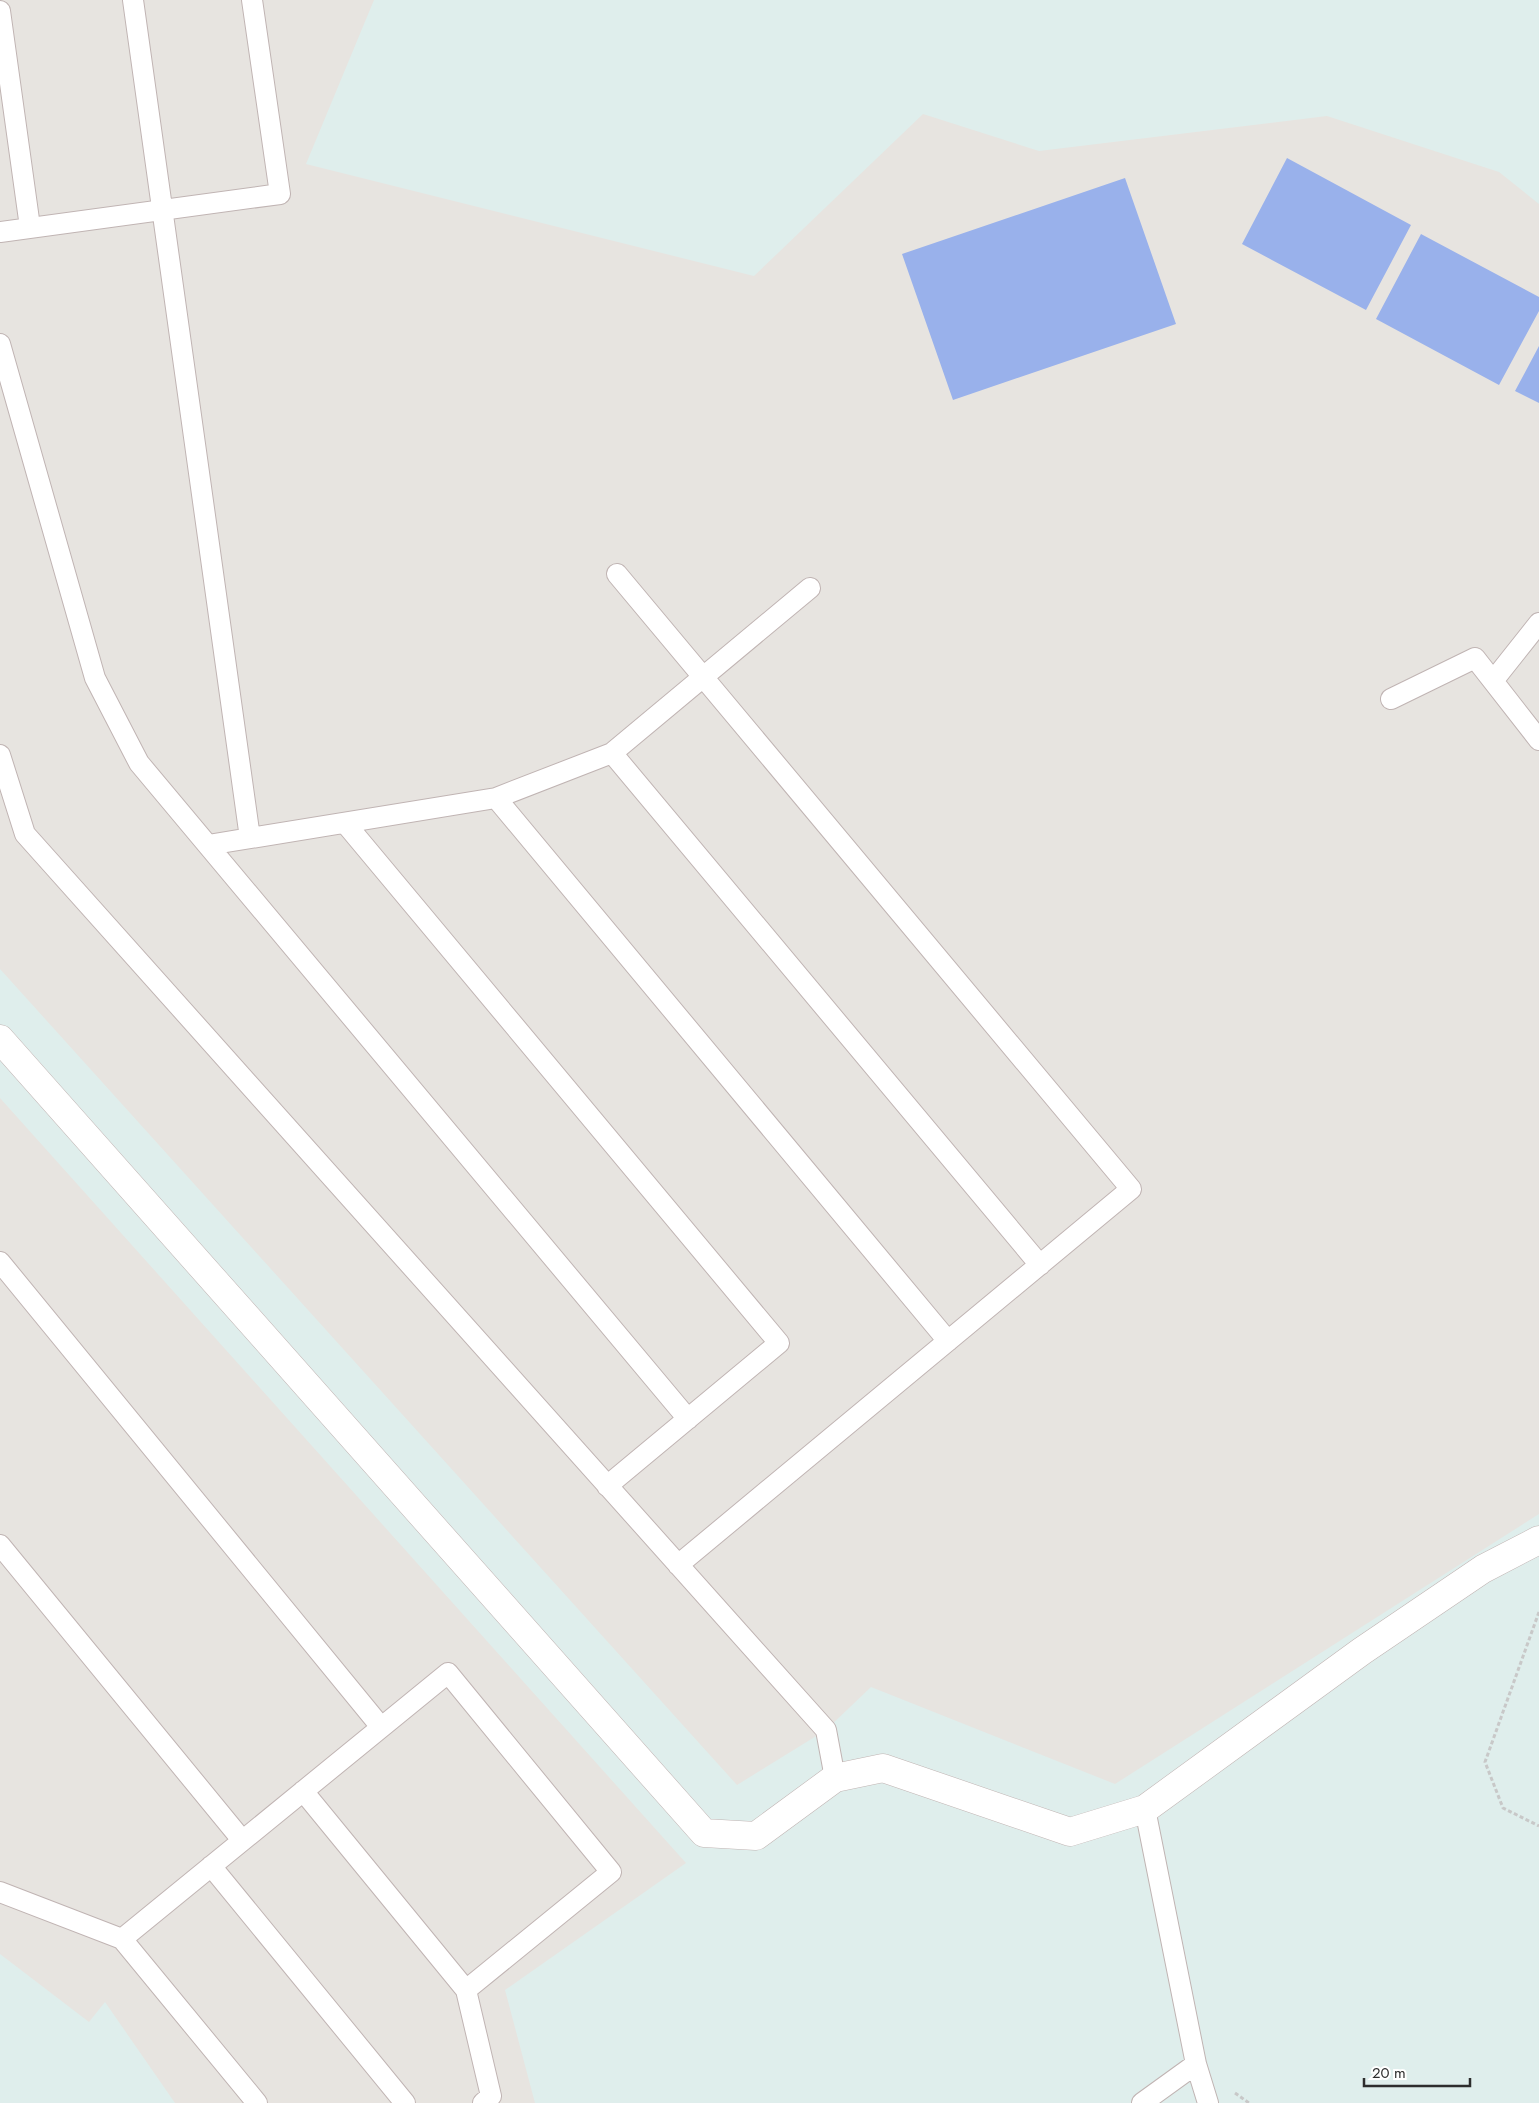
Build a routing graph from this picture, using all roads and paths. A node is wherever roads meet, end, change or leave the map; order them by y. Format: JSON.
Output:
{"nodes":[{"id":1,"x":133,"y":0,"type":"edge"},
{"id":2,"x":252,"y":0,"type":"edge"},
{"id":3,"x":0,"y":12,"type":"edge"},
{"id":4,"x":162,"y":210,"type":"junction"},
{"id":5,"x":30,"y":228,"type":"junction"},
{"id":6,"x":0,"y":232,"type":"edge"},
{"id":7,"x":0,"y":344,"type":"edge"},
{"id":8,"x":618,"y":574,"type":"dead end"},
{"id":9,"x":810,"y":588,"type":"dead end"},
{"id":10,"x":1539,"y":623,"type":"edge"},
{"id":11,"x":703,"y":677,"type":"junction"},
{"id":12,"x":1493,"y":681,"type":"junction"},
{"id":13,"x":1392,"y":700,"type":"dead end"},
{"id":14,"x":1539,"y":740,"type":"edge"},
{"id":15,"x":612,"y":753,"type":"junction"},
{"id":16,"x":0,"y":755,"type":"edge"},
{"id":17,"x":496,"y":798,"type":"junction"},
{"id":18,"x":345,"y":823,"type":"junction"},
{"id":19,"x":250,"y":838,"type":"junction"},
{"id":20,"x":208,"y":845,"type":"junction"},
{"id":21,"x":0,"y":1039,"type":"edge"},
{"id":22,"x":0,"y":1262,"type":"edge"},
{"id":23,"x":1040,"y":1265,"type":"junction"},
{"id":24,"x":948,"y":1341,"type":"junction"},
{"id":25,"x":688,"y":1419,"type":"junction"},
{"id":26,"x":607,"y":1486,"type":"junction"},
{"id":27,"x":1539,"y":1540,"type":"edge"},
{"id":28,"x":0,"y":1544,"type":"edge"},
{"id":29,"x":678,"y":1565,"type":"junction"},
{"id":30,"x":1539,"y":1612,"type":"edge"},
{"id":31,"x":381,"y":1728,"type":"junction"},
{"id":32,"x":835,"y":1778,"type":"junction"},
{"id":33,"x":303,"y":1791,"type":"junction"},
{"id":34,"x":1145,"y":1808,"type":"junction"},
{"id":35,"x":1539,"y":1826,"type":"edge"},
{"id":36,"x":242,"y":1840,"type":"junction"},
{"id":37,"x":211,"y":1866,"type":"junction"},
{"id":38,"x":0,"y":1892,"type":"edge"},
{"id":39,"x":122,"y":1939,"type":"junction"},
{"id":40,"x":466,"y":1990,"type":"junction"},
{"id":41,"x":1196,"y":2064,"type":"junction"},
{"id":42,"x":257,"y":2103,"type":"edge"},
{"id":43,"x":405,"y":2103,"type":"edge"},
{"id":44,"x":483,"y":2103,"type":"edge"},
{"id":45,"x":1142,"y":2103,"type":"edge"},
{"id":46,"x":1208,"y":2103,"type":"edge"}],
"edges":[{"from":1,"to":4,"type":"lane"},
{"from":2,"to":4,"type":"lane"},
{"from":3,"to":5,"type":"lane"},
{"from":4,"to":5,"type":"lane"},
{"from":4,"to":19,"type":"lane"},
{"from":5,"to":6,"type":"lane"},
{"from":7,"to":20,"type":"lane"},
{"from":8,"to":11,"type":"lane"},
{"from":9,"to":11,"type":"lane"},
{"from":10,"to":12,"type":"lane"},
{"from":11,"to":15,"type":"lane"},
{"from":11,"to":23,"type":"lane"},
{"from":12,"to":13,"type":"lane"},
{"from":12,"to":14,"type":"lane"},
{"from":15,"to":17,"type":"lane"},
{"from":15,"to":23,"type":"lane"},
{"from":16,"to":26,"type":"lane"},
{"from":17,"to":18,"type":"lane"},
{"from":17,"to":24,"type":"lane"},
{"from":18,"to":19,"type":"lane"},
{"from":18,"to":25,"type":"lane"},
{"from":19,"to":20,"type":"lane"},
{"from":20,"to":25,"type":"lane"},
{"from":21,"to":32,"type":"street"},
{"from":22,"to":31,"type":"lane"},
{"from":23,"to":24,"type":"lane"},
{"from":24,"to":29,"type":"lane"},
{"from":25,"to":26,"type":"lane"},
{"from":26,"to":29,"type":"lane"},
{"from":27,"to":34,"type":"street"},
{"from":28,"to":36,"type":"lane"},
{"from":29,"to":32,"type":"lane"},
{"from":30,"to":35,"type":"path"},
{"from":31,"to":33,"type":"lane"},
{"from":31,"to":40,"type":"lane"},
{"from":32,"to":34,"type":"street"},
{"from":33,"to":36,"type":"lane"},
{"from":33,"to":40,"type":"lane"},
{"from":34,"to":41,"type":"lane"},
{"from":36,"to":37,"type":"lane"},
{"from":37,"to":39,"type":"lane"},
{"from":37,"to":43,"type":"lane"},
{"from":38,"to":39,"type":"lane"},
{"from":39,"to":42,"type":"lane"},
{"from":40,"to":44,"type":"lane"},
{"from":41,"to":45,"type":"lane"},
{"from":41,"to":46,"type":"lane"}]}
